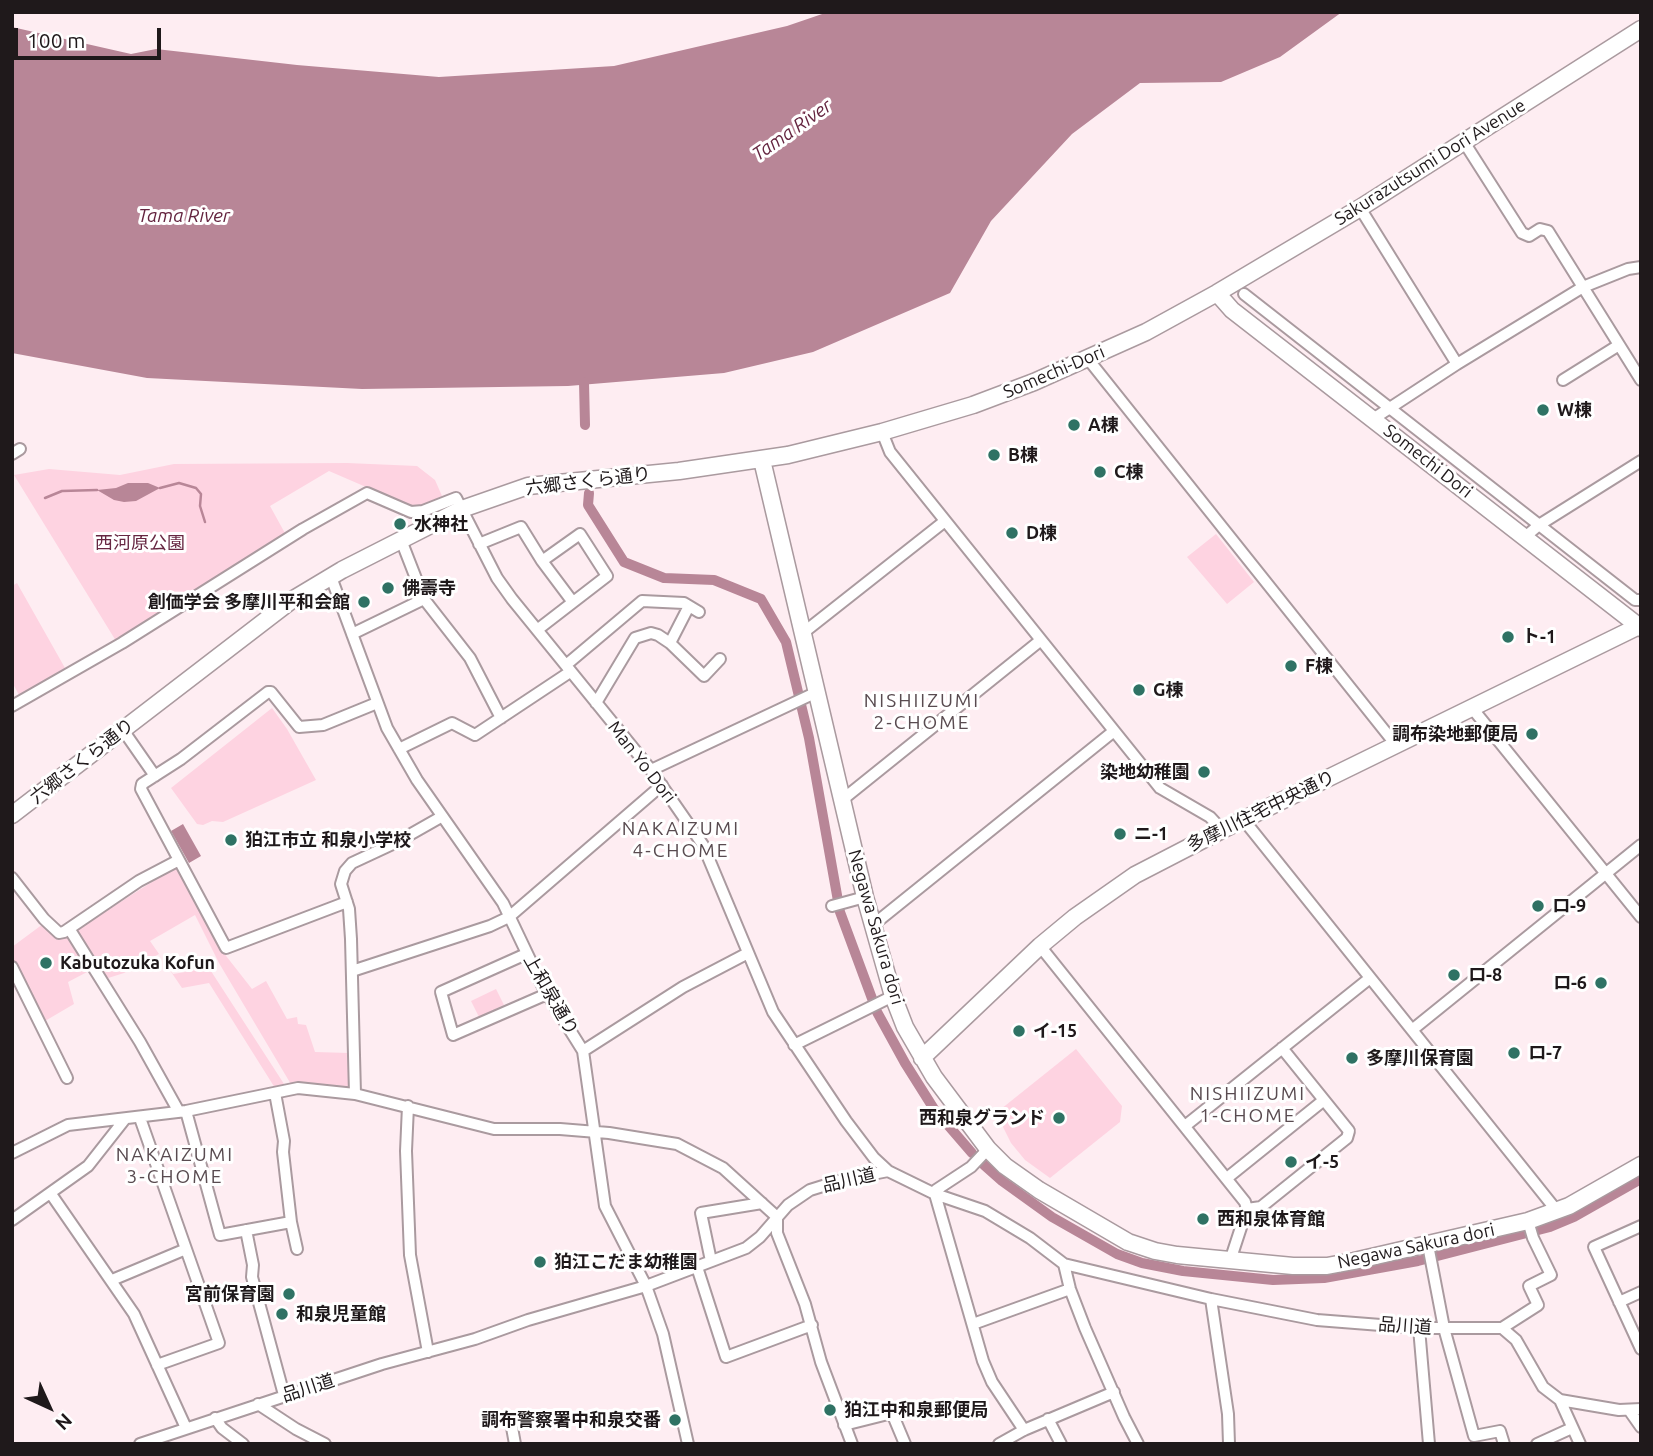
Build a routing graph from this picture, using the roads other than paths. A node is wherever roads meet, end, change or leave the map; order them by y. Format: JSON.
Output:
{"nodes":[{"id":1,"x":1641,"y":29,"type":"edge"},
{"id":2,"x":1464,"y":142,"type":"junction"},
{"id":3,"x":1360,"y":208,"type":"junction"},
{"id":4,"x":1641,"y":267,"type":"edge"},
{"id":5,"x":1583,"y":287,"type":"junction"},
{"id":6,"x":1217,"y":293,"type":"junction"},
{"id":7,"x":1244,"y":294,"type":"dead end"},
{"id":8,"x":1619,"y":345,"type":"junction"},
{"id":9,"x":1088,"y":359,"type":"junction"},
{"id":10,"x":1457,"y":364,"type":"junction"},
{"id":11,"x":1563,"y":380,"type":"dead end"},
{"id":12,"x":1641,"y":380,"type":"edge"},
{"id":13,"x":1390,"y":407,"type":"junction"},
{"id":14,"x":1373,"y":419,"type":"junction"},
{"id":15,"x":882,"y":432,"type":"junction"},
{"id":16,"x":762,"y":460,"type":"junction"},
{"id":17,"x":1641,"y":461,"type":"edge"},
{"id":18,"x":462,"y":509,"type":"junction"},
{"id":19,"x":945,"y":521,"type":"junction"},
{"id":20,"x":1539,"y":525,"type":"junction"},
{"id":21,"x":1525,"y":537,"type":"junction"},
{"id":22,"x":401,"y":540,"type":"junction"},
{"id":23,"x":479,"y":544,"type":"junction"},
{"id":24,"x":542,"y":561,"type":"junction"},
{"id":25,"x":331,"y":577,"type":"junction"},
{"id":26,"x":424,"y":599,"type":"junction"},
{"id":27,"x":1641,"y":600,"type":"edge"},
{"id":28,"x":572,"y":601,"type":"junction"},
{"id":29,"x":1640,"y":626,"type":"edge"},
{"id":30,"x":537,"y":629,"type":"junction"},
{"id":31,"x":803,"y":633,"type":"junction"},
{"id":32,"x":352,"y":634,"type":"junction"},
{"id":33,"x":1041,"y":640,"type":"junction"},
{"id":34,"x":670,"y":643,"type":"junction"},
{"id":35,"x":720,"y":659,"type":"dead end"},
{"id":36,"x":568,"y":669,"type":"junction"},
{"id":37,"x":812,"y":694,"type":"junction"},
{"id":38,"x":377,"y":703,"type":"junction"},
{"id":39,"x":596,"y":703,"type":"junction"},
{"id":40,"x":12,"y":706,"type":"edge"},
{"id":41,"x":1472,"y":708,"type":"junction"},
{"id":42,"x":501,"y":718,"type":"junction"},
{"id":43,"x":122,"y":730,"type":"junction"},
{"id":44,"x":1114,"y":731,"type":"junction"},
{"id":45,"x":1396,"y":745,"type":"junction"},
{"id":46,"x":399,"y":749,"type":"junction"},
{"id":47,"x":651,"y":770,"type":"junction"},
{"id":48,"x":155,"y":776,"type":"junction"},
{"id":49,"x":662,"y":785,"type":"junction"},
{"id":50,"x":842,"y":800,"type":"junction"},
{"id":51,"x":12,"y":815,"type":"edge"},
{"id":52,"x":442,"y":817,"type":"junction"},
{"id":53,"x":1243,"y":819,"type":"junction"},
{"id":54,"x":1222,"y":830,"type":"junction"},
{"id":55,"x":1641,"y":845,"type":"edge"},
{"id":56,"x":179,"y":860,"type":"junction"},
{"id":57,"x":1605,"y":873,"type":"junction"},
{"id":58,"x":12,"y":878,"type":"edge"},
{"id":59,"x":865,"y":897,"type":"junction"},
{"id":60,"x":347,"y":902,"type":"junction"},
{"id":61,"x":838,"y":905,"type":"dead end"},
{"id":62,"x":509,"y":917,"type":"junction"},
{"id":63,"x":1641,"y":917,"type":"edge"},
{"id":64,"x":873,"y":925,"type":"junction"},
{"id":65,"x":70,"y":930,"type":"junction"},
{"id":66,"x":1040,"y":946,"type":"junction"},
{"id":67,"x":748,"y":953,"type":"junction"},
{"id":68,"x":526,"y":954,"type":"junction"},
{"id":69,"x":12,"y":967,"type":"edge"},
{"id":70,"x":352,"y":971,"type":"junction"},
{"id":71,"x":1370,"y":978,"type":"junction"},
{"id":72,"x":547,"y":993,"type":"junction"},
{"id":73,"x":888,"y":999,"type":"junction"},
{"id":74,"x":1412,"y":1030,"type":"junction"},
{"id":75,"x":794,"y":1045,"type":"junction"},
{"id":76,"x":1282,"y":1048,"type":"junction"},
{"id":77,"x":583,"y":1051,"type":"junction"},
{"id":78,"x":922,"y":1058,"type":"junction"},
{"id":79,"x":67,"y":1078,"type":"dead end"},
{"id":80,"x":275,"y":1093,"type":"junction"},
{"id":81,"x":355,"y":1094,"type":"junction"},
{"id":82,"x":1324,"y":1100,"type":"junction"},
{"id":83,"x":408,"y":1106,"type":"junction"},
{"id":84,"x":183,"y":1112,"type":"junction"},
{"id":85,"x":140,"y":1118,"type":"junction"},
{"id":86,"x":125,"y":1119,"type":"junction"},
{"id":87,"x":1185,"y":1126,"type":"junction"},
{"id":88,"x":596,"y":1133,"type":"junction"},
{"id":89,"x":988,"y":1149,"type":"junction"},
{"id":90,"x":12,"y":1153,"type":"edge"},
{"id":91,"x":1641,"y":1165,"type":"edge"},
{"id":92,"x":888,"y":1171,"type":"junction"},
{"id":93,"x":1227,"y":1178,"type":"junction"},
{"id":94,"x":51,"y":1194,"type":"junction"},
{"id":95,"x":935,"y":1194,"type":"junction"},
{"id":96,"x":762,"y":1203,"type":"junction"},
{"id":97,"x":1247,"y":1209,"type":"junction"},
{"id":98,"x":1557,"y":1211,"type":"junction"},
{"id":99,"x":777,"y":1217,"type":"junction"},
{"id":100,"x":12,"y":1220,"type":"edge"},
{"id":101,"x":291,"y":1222,"type":"junction"},
{"id":102,"x":1529,"y":1224,"type":"junction"},
{"id":103,"x":1641,"y":1226,"type":"edge"},
{"id":104,"x":246,"y":1230,"type":"junction"},
{"id":105,"x":1429,"y":1248,"type":"junction"},
{"id":106,"x":297,"y":1249,"type":"dead end"},
{"id":107,"x":186,"y":1250,"type":"junction"},
{"id":108,"x":711,"y":1261,"type":"junction"},
{"id":109,"x":1230,"y":1261,"type":"junction"},
{"id":110,"x":1064,"y":1264,"type":"junction"},
{"id":111,"x":697,"y":1267,"type":"junction"},
{"id":112,"x":112,"y":1280,"type":"junction"},
{"id":113,"x":646,"y":1286,"type":"junction"},
{"id":114,"x":1070,"y":1289,"type":"junction"},
{"id":115,"x":1641,"y":1292,"type":"edge"},
{"id":116,"x":1210,"y":1299,"type":"junction"},
{"id":117,"x":1619,"y":1302,"type":"junction"},
{"id":118,"x":973,"y":1324,"type":"junction"},
{"id":119,"x":812,"y":1325,"type":"junction"},
{"id":120,"x":1419,"y":1328,"type":"junction"},
{"id":121,"x":1444,"y":1328,"type":"junction"},
{"id":122,"x":1502,"y":1328,"type":"junction"},
{"id":123,"x":1641,"y":1349,"type":"edge"},
{"id":124,"x":428,"y":1352,"type":"junction"},
{"id":125,"x":157,"y":1365,"type":"junction"},
{"id":126,"x":1114,"y":1392,"type":"junction"},
{"id":127,"x":284,"y":1395,"type":"junction"},
{"id":128,"x":1560,"y":1400,"type":"junction"},
{"id":129,"x":258,"y":1404,"type":"junction"},
{"id":130,"x":1641,"y":1409,"type":"edge"},
{"id":131,"x":1629,"y":1410,"type":"junction"},
{"id":132,"x":215,"y":1418,"type":"junction"},
{"id":133,"x":1048,"y":1419,"type":"junction"},
{"id":134,"x":511,"y":1422,"type":"dead end"},
{"id":135,"x":844,"y":1425,"type":"junction"},
{"id":136,"x":1641,"y":1427,"type":"edge"},
{"id":137,"x":186,"y":1428,"type":"junction"},
{"id":138,"x":1572,"y":1428,"type":"junction"},
{"id":139,"x":1019,"y":1436,"type":"edge"},
{"id":140,"x":306,"y":1440,"type":"edge"},
{"id":141,"x":158,"y":1441,"type":"edge"},
{"id":142,"x":140,"y":1444,"type":"edge"},
{"id":143,"x":243,"y":1444,"type":"edge"},
{"id":144,"x":325,"y":1444,"type":"edge"},
{"id":145,"x":515,"y":1444,"type":"edge"},
{"id":146,"x":688,"y":1444,"type":"edge"},
{"id":147,"x":852,"y":1444,"type":"edge"},
{"id":148,"x":905,"y":1444,"type":"edge"},
{"id":149,"x":999,"y":1444,"type":"edge"},
{"id":150,"x":1061,"y":1444,"type":"edge"},
{"id":151,"x":1138,"y":1444,"type":"edge"},
{"id":152,"x":1229,"y":1444,"type":"edge"},
{"id":153,"x":1429,"y":1444,"type":"edge"},
{"id":154,"x":1504,"y":1444,"type":"edge"},
{"id":155,"x":1537,"y":1444,"type":"edge"},
{"id":156,"x":1580,"y":1444,"type":"edge"}],
"edges":[{"from":1,"to":2,"type":"street","name":"Sakurazutsumi Dori Avenue"},
{"from":2,"to":3,"type":"street","name":"Sakurazutsumi Dori Avenue"},
{"from":2,"to":5,"type":"street"},
{"from":3,"to":6,"type":"street","name":"Sakurazutsumi Dori Avenue"},
{"from":3,"to":10,"type":"street"},
{"from":4,"to":5,"type":"street"},
{"from":5,"to":8,"type":"street"},
{"from":5,"to":10,"type":"street"},
{"from":6,"to":9,"type":"street","name":"Somechi-Dori"},
{"from":6,"to":14,"type":"street","name":"Somechi Dori"},
{"from":7,"to":13,"type":"street"},
{"from":8,"to":11,"type":"street"},
{"from":8,"to":12,"type":"street"},
{"from":9,"to":15,"type":"street","name":"Somechi-Dori"},
{"from":9,"to":45,"type":"street"},
{"from":10,"to":13,"type":"street"},
{"from":13,"to":14,"type":"street"},
{"from":13,"to":20,"type":"street"},
{"from":14,"to":21,"type":"street","name":"Somechi Dori"},
{"from":15,"to":16,"type":"street","name":"六郷さくら通り"},
{"from":15,"to":19,"type":"street"},
{"from":16,"to":18,"type":"street","name":"六郷さくら通り"},
{"from":16,"to":31,"type":"street","name":"Negawa Sakura dori"},
{"from":17,"to":20,"type":"street"},
{"from":18,"to":22,"type":"street","name":"六郷さくら通り"},
{"from":18,"to":23,"type":"street","name":"Man Yo Dori"},
{"from":18,"to":40,"type":"street"},
{"from":19,"to":31,"type":"street"},
{"from":19,"to":33,"type":"street"},
{"from":20,"to":21,"type":"street"},
{"from":20,"to":27,"type":"street"},
{"from":21,"to":29,"type":"street","name":"Somechi Dori"},
{"from":22,"to":25,"type":"street","name":"六郷さくら通り"},
{"from":22,"to":26,"type":"street"},
{"from":23,"to":24,"type":"street"},
{"from":23,"to":30,"type":"street","name":"Man Yo Dori"},
{"from":24,"to":28,"type":"street"},
{"from":24,"to":28,"type":"street"},
{"from":25,"to":32,"type":"street","name":"上和泉通り"},
{"from":25,"to":43,"type":"street","name":"六郷さくら通り"},
{"from":26,"to":32,"type":"street"},
{"from":26,"to":42,"type":"street"},
{"from":28,"to":30,"type":"street"},
{"from":29,"to":41,"type":"street","name":"多摩川住宅中央通り"},
{"from":30,"to":36,"type":"street","name":"Man Yo Dori"},
{"from":31,"to":37,"type":"street","name":"Negawa Sakura dori"},
{"from":32,"to":38,"type":"street","name":"上和泉通り"},
{"from":33,"to":44,"type":"street"},
{"from":33,"to":50,"type":"street"},
{"from":34,"to":35,"type":"street"},
{"from":34,"to":36,"type":"street"},
{"from":34,"to":39,"type":"street"},
{"from":36,"to":39,"type":"street","name":"Man Yo Dori"},
{"from":36,"to":42,"type":"street"},
{"from":37,"to":47,"type":"street"},
{"from":37,"to":50,"type":"street","name":"Negawa Sakura dori"},
{"from":38,"to":46,"type":"street","name":"上和泉通り"},
{"from":38,"to":48,"type":"street"},
{"from":39,"to":47,"type":"street","name":"Man Yo Dori"},
{"from":41,"to":45,"type":"street","name":"多摩川住宅中央通り"},
{"from":41,"to":57,"type":"street"},
{"from":42,"to":46,"type":"street"},
{"from":43,"to":48,"type":"street"},
{"from":43,"to":51,"type":"street","name":"六郷さくら通り"},
{"from":44,"to":54,"type":"street"},
{"from":44,"to":64,"type":"street"},
{"from":45,"to":53,"type":"street","name":"多摩川住宅中央通り"},
{"from":46,"to":52,"type":"street","name":"上和泉通り"},
{"from":47,"to":49,"type":"street","name":"Man Yo Dori"},
{"from":48,"to":56,"type":"street"},
{"from":49,"to":62,"type":"street"},
{"from":49,"to":67,"type":"street","name":"Man Yo Dori"},
{"from":50,"to":59,"type":"street","name":"Negawa Sakura dori"},
{"from":52,"to":60,"type":"street"},
{"from":52,"to":62,"type":"street","name":"上和泉通り"},
{"from":53,"to":54,"type":"street","name":"多摩川住宅中央通り"},
{"from":53,"to":71,"type":"street"},
{"from":54,"to":66,"type":"street","name":"多摩川住宅中央通り"},
{"from":55,"to":57,"type":"street"},
{"from":56,"to":60,"type":"street"},
{"from":56,"to":65,"type":"street"},
{"from":57,"to":63,"type":"street"},
{"from":57,"to":74,"type":"street"},
{"from":58,"to":65,"type":"street"},
{"from":59,"to":61,"type":"street"},
{"from":59,"to":64,"type":"street","name":"Negawa Sakura dori"},
{"from":60,"to":70,"type":"street"},
{"from":62,"to":68,"type":"street","name":"上和泉通り"},
{"from":62,"to":70,"type":"street"},
{"from":64,"to":73,"type":"street","name":"Negawa Sakura dori"},
{"from":65,"to":84,"type":"street"},
{"from":66,"to":78,"type":"street","name":"多摩川住宅中央通り"},
{"from":66,"to":87,"type":"street"},
{"from":67,"to":75,"type":"street","name":"Man Yo Dori"},
{"from":67,"to":77,"type":"street"},
{"from":68,"to":72,"type":"street","name":"上和泉通り"},
{"from":68,"to":72,"type":"street"},
{"from":69,"to":79,"type":"street"},
{"from":70,"to":81,"type":"street"},
{"from":71,"to":74,"type":"street"},
{"from":71,"to":76,"type":"street"},
{"from":72,"to":77,"type":"street","name":"上和泉通り"},
{"from":73,"to":75,"type":"street"},
{"from":73,"to":78,"type":"street","name":"Negawa Sakura dori"},
{"from":74,"to":98,"type":"street"},
{"from":75,"to":92,"type":"street","name":"Man Yo Dori"},
{"from":76,"to":82,"type":"street"},
{"from":76,"to":87,"type":"street"},
{"from":77,"to":88,"type":"street","name":"上和泉通り"},
{"from":78,"to":89,"type":"street","name":"Negawa Sakura dori"},
{"from":80,"to":81,"type":"street"},
{"from":80,"to":84,"type":"street"},
{"from":80,"to":101,"type":"street"},
{"from":81,"to":83,"type":"street"},
{"from":82,"to":93,"type":"street"},
{"from":82,"to":97,"type":"street"},
{"from":83,"to":88,"type":"street"},
{"from":83,"to":124,"type":"street"},
{"from":84,"to":85,"type":"street"},
{"from":84,"to":104,"type":"street"},
{"from":85,"to":86,"type":"street"},
{"from":85,"to":107,"type":"street"},
{"from":86,"to":90,"type":"street"},
{"from":86,"to":94,"type":"street"},
{"from":87,"to":93,"type":"street"},
{"from":88,"to":96,"type":"street"},
{"from":88,"to":113,"type":"street","name":"上和泉通り"},
{"from":89,"to":95,"type":"street"},
{"from":89,"to":109,"type":"street","name":"Negawa Sakura dori"},
{"from":91,"to":98,"type":"street","name":"Negawa Sakura dori"},
{"from":92,"to":95,"type":"street","name":"品川道"},
{"from":92,"to":99,"type":"street","name":"品川道"},
{"from":93,"to":97,"type":"street"},
{"from":94,"to":100,"type":"street"},
{"from":94,"to":112,"type":"street"},
{"from":95,"to":110,"type":"street","name":"品川道"},
{"from":95,"to":118,"type":"street"},
{"from":96,"to":99,"type":"street"},
{"from":96,"to":108,"type":"street"},
{"from":97,"to":109,"type":"street"},
{"from":98,"to":102,"type":"street","name":"Negawa Sakura dori"},
{"from":99,"to":108,"type":"street","name":"品川道"},
{"from":99,"to":119,"type":"street"},
{"from":101,"to":104,"type":"street"},
{"from":101,"to":106,"type":"street"},
{"from":102,"to":105,"type":"street","name":"Negawa Sakura dori"},
{"from":102,"to":122,"type":"street"},
{"from":103,"to":117,"type":"street"},
{"from":104,"to":127,"type":"street"},
{"from":105,"to":109,"type":"street","name":"Negawa Sakura dori"},
{"from":105,"to":121,"type":"street"},
{"from":107,"to":112,"type":"street"},
{"from":107,"to":125,"type":"street"},
{"from":108,"to":111,"type":"street","name":"品川道"},
{"from":110,"to":114,"type":"street"},
{"from":110,"to":116,"type":"street","name":"品川道"},
{"from":111,"to":113,"type":"street","name":"品川道"},
{"from":111,"to":119,"type":"street"},
{"from":112,"to":125,"type":"street"},
{"from":113,"to":124,"type":"street","name":"品川道"},
{"from":113,"to":146,"type":"street","name":"上和泉通り"},
{"from":114,"to":118,"type":"street"},
{"from":114,"to":126,"type":"street"},
{"from":115,"to":117,"type":"street"},
{"from":116,"to":120,"type":"street","name":"品川道"},
{"from":116,"to":152,"type":"street"},
{"from":117,"to":123,"type":"street"},
{"from":118,"to":139,"type":"street"},
{"from":119,"to":135,"type":"street"},
{"from":120,"to":121,"type":"street","name":"品川道"},
{"from":120,"to":153,"type":"street"},
{"from":121,"to":122,"type":"street","name":"品川道"},
{"from":121,"to":154,"type":"street"},
{"from":122,"to":128,"type":"street"},
{"from":124,"to":127,"type":"street","name":"品川道"},
{"from":125,"to":137,"type":"street"},
{"from":126,"to":133,"type":"street"},
{"from":126,"to":151,"type":"street"},
{"from":127,"to":129,"type":"street","name":"品川道"},
{"from":128,"to":131,"type":"street"},
{"from":128,"to":138,"type":"street"},
{"from":129,"to":132,"type":"street","name":"品川道"},
{"from":129,"to":140,"type":"street"},
{"from":130,"to":131,"type":"street"},
{"from":131,"to":136,"type":"street"},
{"from":132,"to":137,"type":"street","name":"品川道"},
{"from":132,"to":143,"type":"street"},
{"from":133,"to":139,"type":"street"},
{"from":133,"to":150,"type":"street"},
{"from":134,"to":145,"type":"street"},
{"from":135,"to":147,"type":"street"},
{"from":135,"to":148,"type":"street"},
{"from":137,"to":141,"type":"street","name":"品川道"},
{"from":138,"to":155,"type":"street"},
{"from":138,"to":156,"type":"street"},
{"from":139,"to":149,"type":"street"},
{"from":140,"to":144,"type":"street"},
{"from":141,"to":142,"type":"street","name":"品川道"}]}
